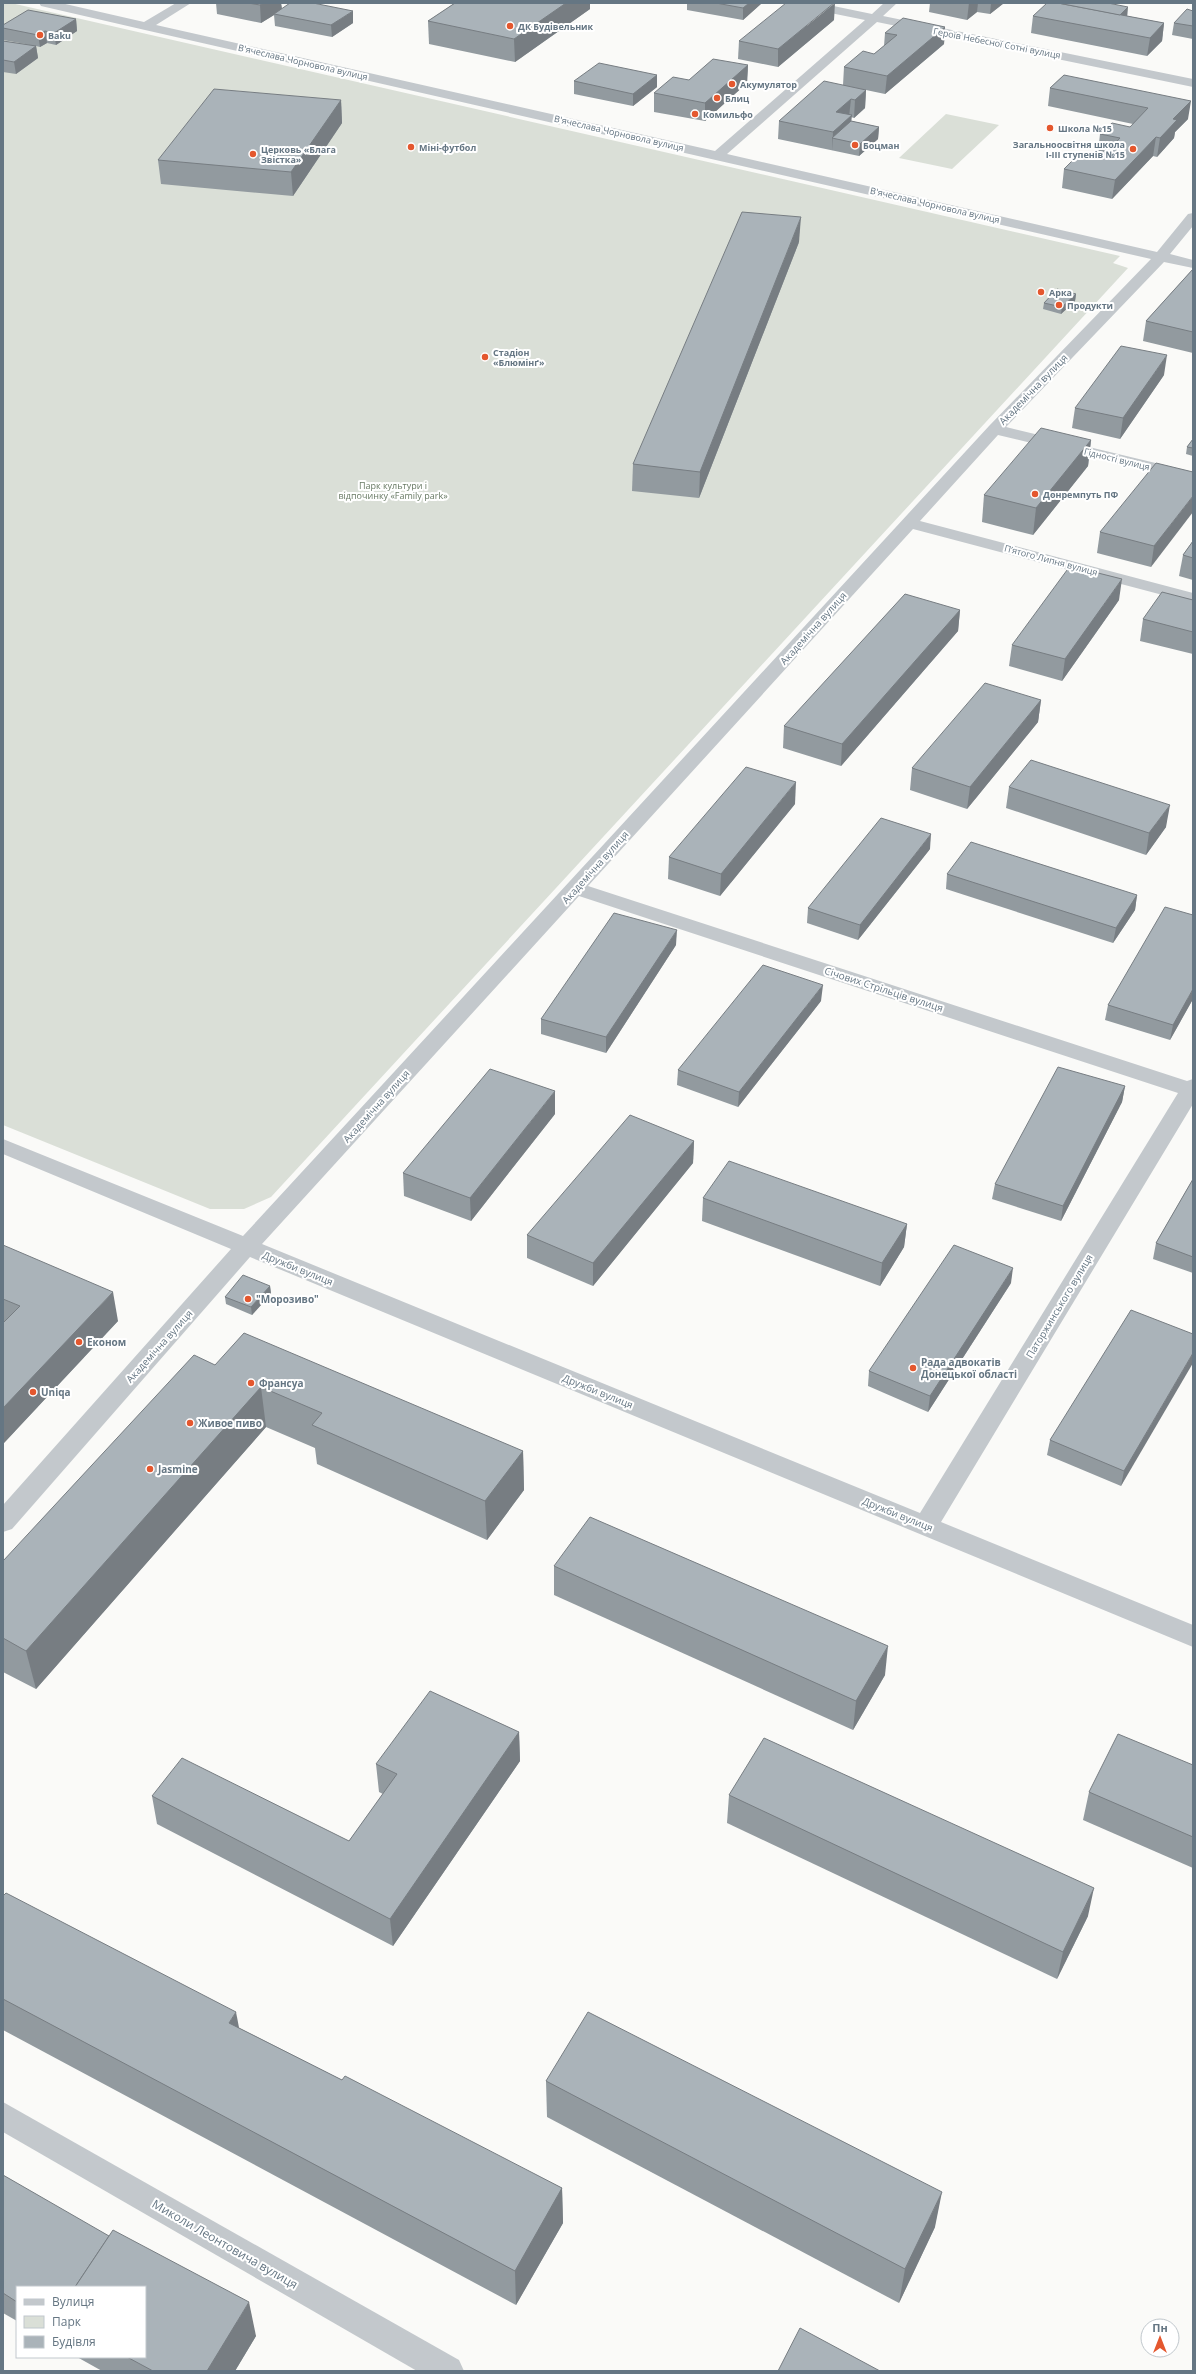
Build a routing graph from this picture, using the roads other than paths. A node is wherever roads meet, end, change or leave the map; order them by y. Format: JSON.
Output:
{"nodes":[{"id":1,"x":45,"y":3,"type":"edge"},
{"id":2,"x":185,"y":3,"type":"edge"},
{"id":3,"x":802,"y":3,"type":"edge"},
{"id":4,"x":891,"y":3,"type":"edge"},
{"id":5,"x":873,"y":18,"type":"junction"},
{"id":6,"x":145,"y":26,"type":"junction"},
{"id":7,"x":1193,"y":83,"type":"edge"},
{"id":8,"x":717,"y":156,"type":"junction"},
{"id":9,"x":1193,"y":217,"type":"edge"},
{"id":10,"x":1160,"y":256,"type":"junction"},
{"id":11,"x":1193,"y":264,"type":"edge"},
{"id":12,"x":995,"y":429,"type":"junction"},
{"id":13,"x":1193,"y":478,"type":"edge"},
{"id":14,"x":909,"y":523,"type":"junction"},
{"id":15,"x":1193,"y":598,"type":"edge"},
{"id":16,"x":575,"y":888,"type":"junction"},
{"id":17,"x":1192,"y":1089,"type":"edge"},
{"id":18,"x":3,"y":1146,"type":"edge"},
{"id":19,"x":247,"y":1246,"type":"junction"},
{"id":20,"x":3,"y":1522,"type":"edge"},
{"id":21,"x":925,"y":1526,"type":"junction"},
{"id":22,"x":1193,"y":1636,"type":"edge"},
{"id":23,"x":3,"y":2116,"type":"edge"},
{"id":24,"x":448,"y":2371,"type":"edge"}],
"edges":[{"from":1,"to":6,"type":"street","name":"В'ячеслава Чорновола вулиця"},
{"from":2,"to":6,"type":"street"},
{"from":3,"to":5,"type":"street","name":"Героїв Небесної Сотні вулиця"},
{"from":4,"to":5,"type":"street"},
{"from":5,"to":7,"type":"street","name":"Героїв Небесної Сотні вулиця"},
{"from":5,"to":8,"type":"street"},
{"from":6,"to":8,"type":"street","name":"В'ячеслава Чорновола вулиця"},
{"from":8,"to":10,"type":"street","name":"В'ячеслава Чорновола вулиця"},
{"from":9,"to":10,"type":"street","name":"Академічна вулиця"},
{"from":10,"to":11,"type":"street","name":"В'ячеслава Чорновола вулиця"},
{"from":10,"to":12,"type":"street","name":"Академічна вулиця"},
{"from":12,"to":13,"type":"street","name":"Гідності вулиця"},
{"from":12,"to":14,"type":"street","name":"Академічна вулиця"},
{"from":14,"to":15,"type":"street","name":"П’ятого Липня вулиця"},
{"from":14,"to":16,"type":"street","name":"Академічна вулиця"},
{"from":16,"to":17,"type":"street","name":"Січових Стрільців вулиця"},
{"from":16,"to":19,"type":"street","name":"Академічна вулиця"},
{"from":17,"to":21,"type":"street","name":"Паторжинського вулиця"},
{"from":18,"to":19,"type":"street","name":"Дружби вулиця"},
{"from":19,"to":20,"type":"street","name":"Академічна вулиця"},
{"from":19,"to":21,"type":"street","name":"Дружби вулиця"},
{"from":21,"to":22,"type":"street","name":"Дружби вулиця"},
{"from":23,"to":24,"type":"street","name":"Миколи Леонтовича вулиця"}]}
